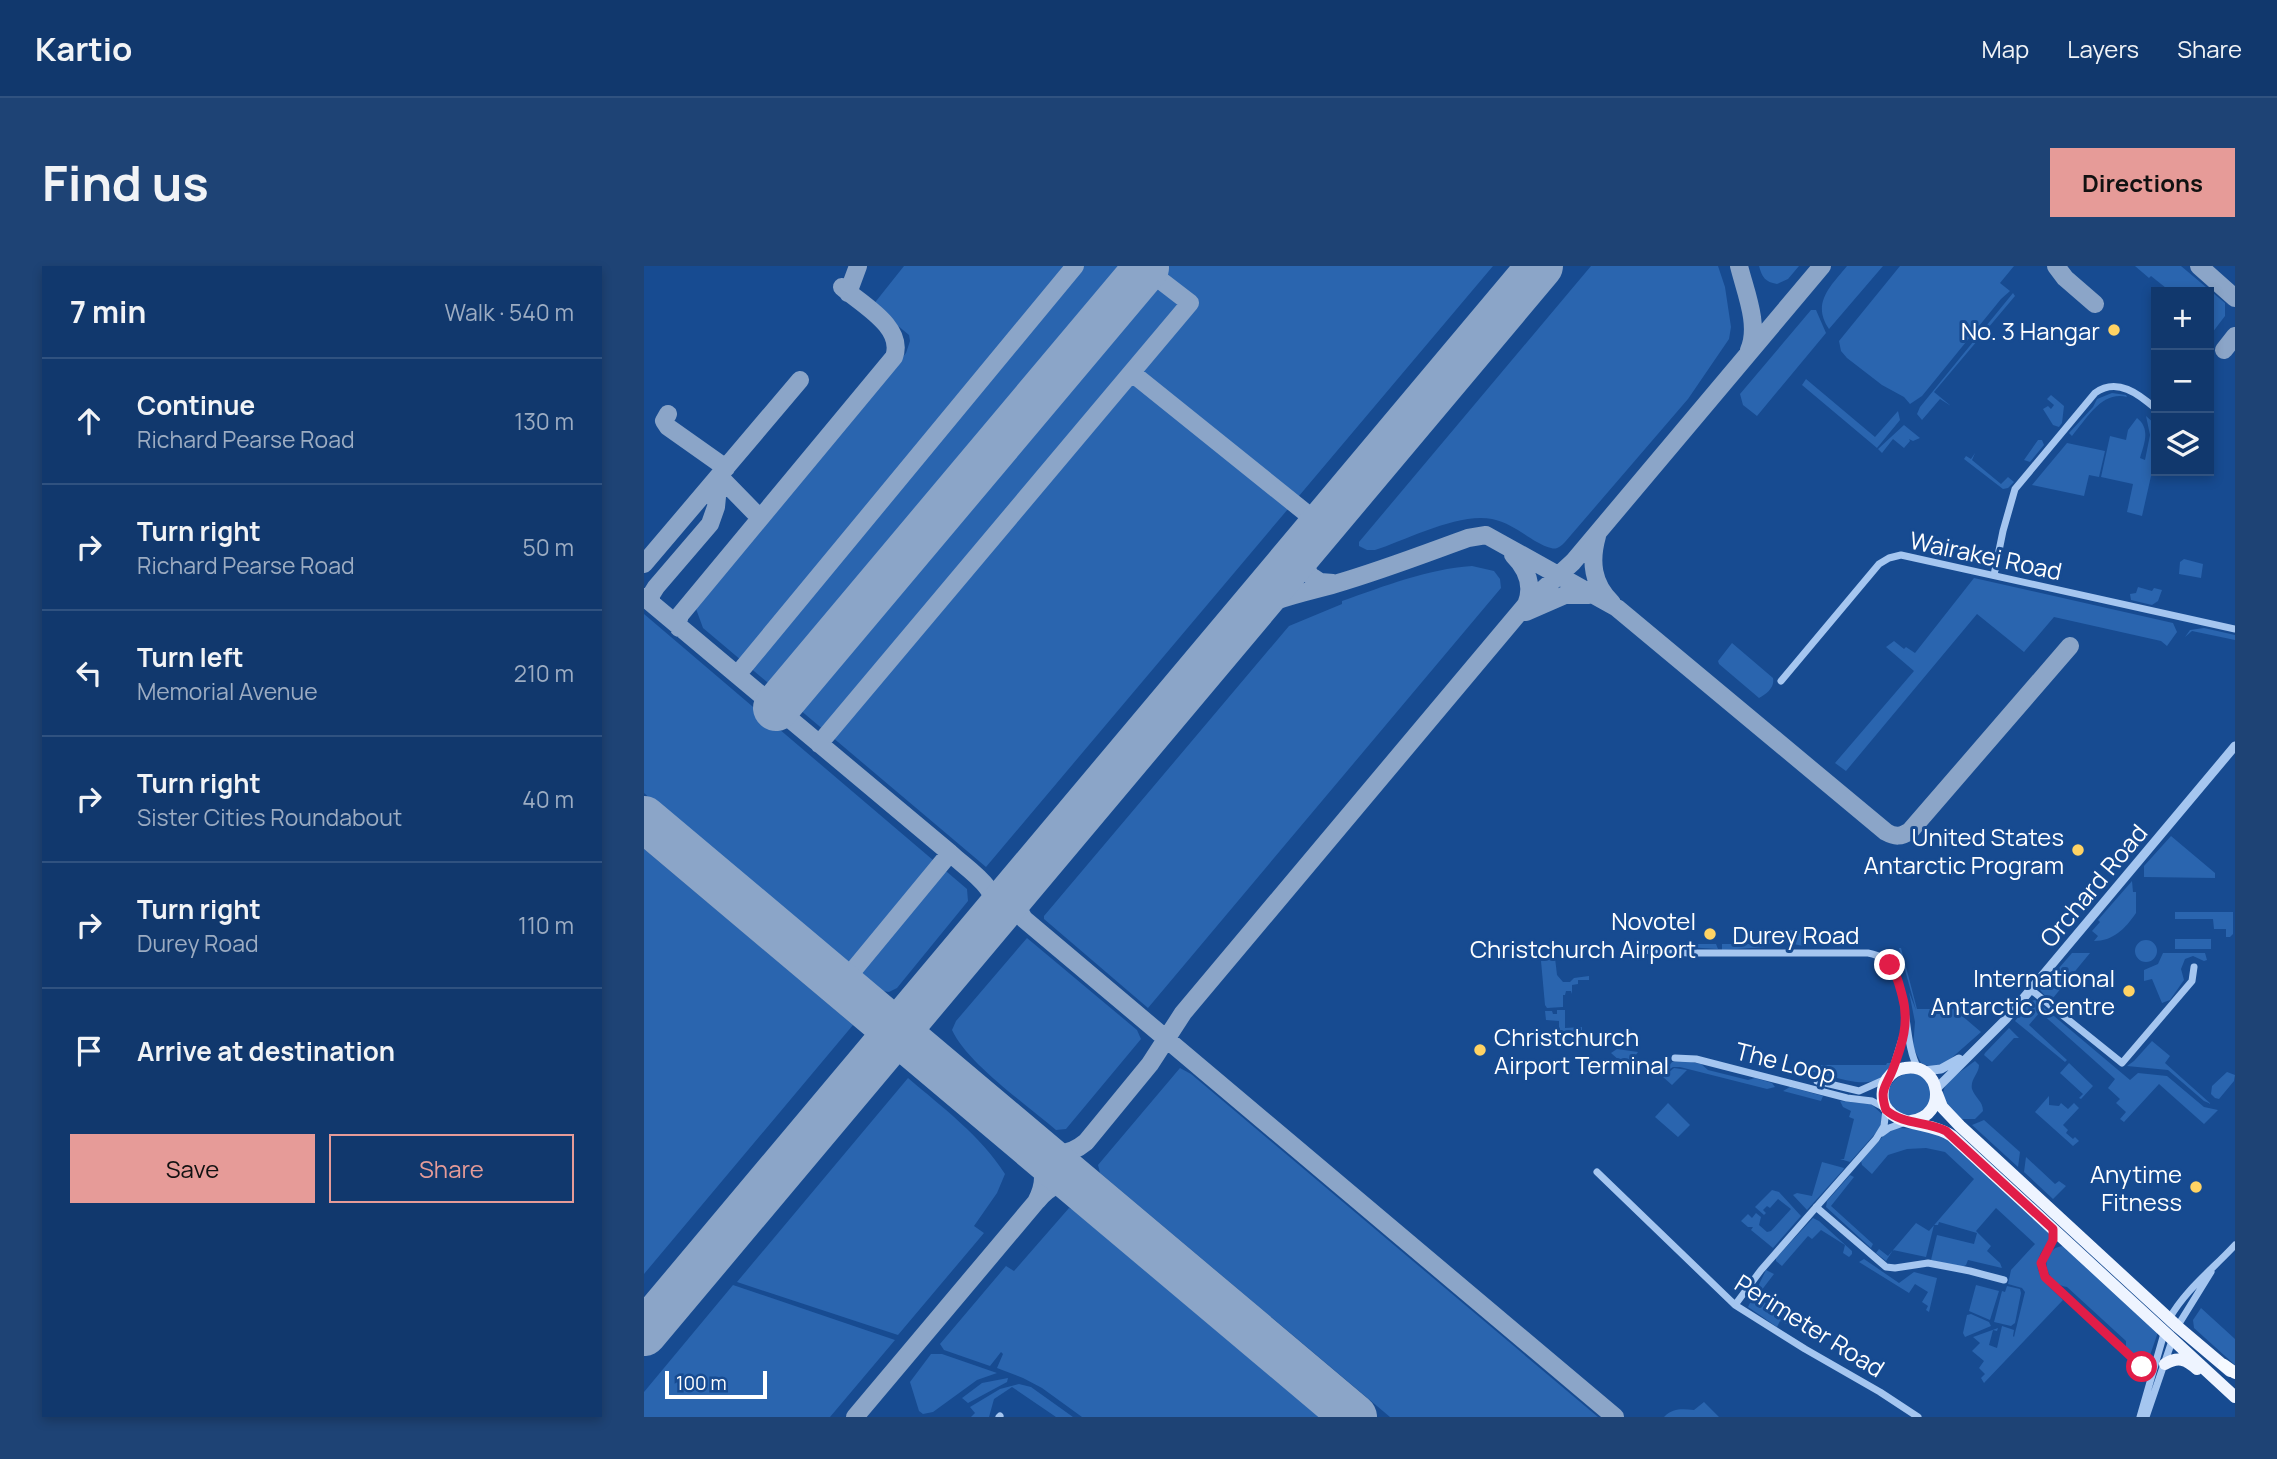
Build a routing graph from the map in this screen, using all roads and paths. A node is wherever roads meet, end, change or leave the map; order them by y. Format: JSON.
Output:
{"nodes":[{"id":1,"x":2151,"y":405,"type":"edge"},
{"id":2,"x":1994,"y":575,"type":"junction"},
{"id":3,"x":2235,"y":629,"type":"edge"},
{"id":4,"x":1781,"y":681,"type":"dead end"},
{"id":5,"x":2235,"y":746,"type":"edge"},
{"id":6,"x":1640,"y":950,"type":"dead end"},
{"id":7,"x":2194,"y":967,"type":"dead end"},
{"id":8,"x":2030,"y":989,"type":"junction"},
{"id":9,"x":1906,"y":1020,"type":"junction"},
{"id":10,"x":1978,"y":1047,"type":"junction"},
{"id":11,"x":1675,"y":1058,"type":"dead end"},
{"id":12,"x":1921,"y":1070,"type":"junction"},
{"id":13,"x":1889,"y":1077,"type":"junction"},
{"id":14,"x":1817,"y":1081,"type":"dead end"},
{"id":15,"x":1936,"y":1091,"type":"junction"},
{"id":16,"x":1886,"y":1109,"type":"junction"},
{"id":17,"x":1909,"y":1121,"type":"junction"},
{"id":18,"x":1876,"y":1139,"type":"junction"},
{"id":19,"x":1597,"y":1172,"type":"dead end"},
{"id":20,"x":1816,"y":1208,"type":"junction"},
{"id":21,"x":2053,"y":1229,"type":"junction"},
{"id":22,"x":2068,"y":1242,"type":"junction"},
{"id":23,"x":2235,"y":1245,"type":"edge"},
{"id":24,"x":2051,"y":1247,"type":"junction"},
{"id":25,"x":2004,"y":1280,"type":"dead end"},
{"id":26,"x":1735,"y":1305,"type":"junction"},
{"id":27,"x":2171,"y":1329,"type":"junction"},
{"id":28,"x":2165,"y":1364,"type":"junction"},
{"id":29,"x":2231,"y":1371,"type":"edge"},
{"id":30,"x":2150,"y":1378,"type":"junction"},
{"id":31,"x":2222,"y":1383,"type":"junction"},
{"id":32,"x":2235,"y":1397,"type":"edge"},
{"id":33,"x":1917,"y":1417,"type":"edge"},
{"id":34,"x":2140,"y":1417,"type":"edge"},
{"id":35,"x":2146,"y":1417,"type":"edge"}],
"edges":[{"from":1,"to":2,"type":"street"},
{"from":2,"to":3,"type":"street","name":"Wairakei Road"},
{"from":2,"to":4,"type":"street","name":"Wairakei Road"},
{"from":5,"to":8,"type":"street","name":"Orchard Road"},
{"from":6,"to":9,"type":"street","name":"Durey Road"},
{"from":7,"to":8,"type":"street"},
{"from":8,"to":10,"type":"street","name":"Orchard Road"},
{"from":9,"to":12,"type":"street","name":"Durey Road"},
{"from":9,"to":13,"type":"street","name":"Durey Road"},
{"from":10,"to":12,"type":"street","name":"Orchard Road"},
{"from":10,"to":15,"type":"street","name":"Orchard Road"},
{"from":11,"to":16,"type":"street","name":"The Loop"},
{"from":12,"to":13,"type":"main road"},
{"from":12,"to":15,"type":"main road"},
{"from":13,"to":14,"type":"street","name":"The Loop"},
{"from":13,"to":16,"type":"main road"},
{"from":15,"to":17,"type":"main road"},
{"from":15,"to":27,"type":"main road"},
{"from":16,"to":17,"type":"main road"},
{"from":16,"to":18,"type":"street"},
{"from":17,"to":18,"type":"street"},
{"from":17,"to":21,"type":"main road"},
{"from":18,"to":20,"type":"street"},
{"from":19,"to":26,"type":"street","name":"Perimeter Road"},
{"from":20,"to":25,"type":"street"},
{"from":20,"to":26,"type":"street"},
{"from":21,"to":22,"type":"main road"},
{"from":21,"to":24,"type":"street"},
{"from":22,"to":24,"type":"street"},
{"from":22,"to":27,"type":"main road"},
{"from":23,"to":27,"type":"street"},
{"from":24,"to":30,"type":"street"},
{"from":26,"to":33,"type":"street","name":"Perimeter Road"},
{"from":27,"to":28,"type":"street"},
{"from":27,"to":29,"type":"main road"},
{"from":27,"to":30,"type":"street"},
{"from":27,"to":31,"type":"main road"},
{"from":28,"to":31,"type":"main road"},
{"from":28,"to":35,"type":"street"},
{"from":30,"to":34,"type":"street"},
{"from":31,"to":32,"type":"main road"}]}
